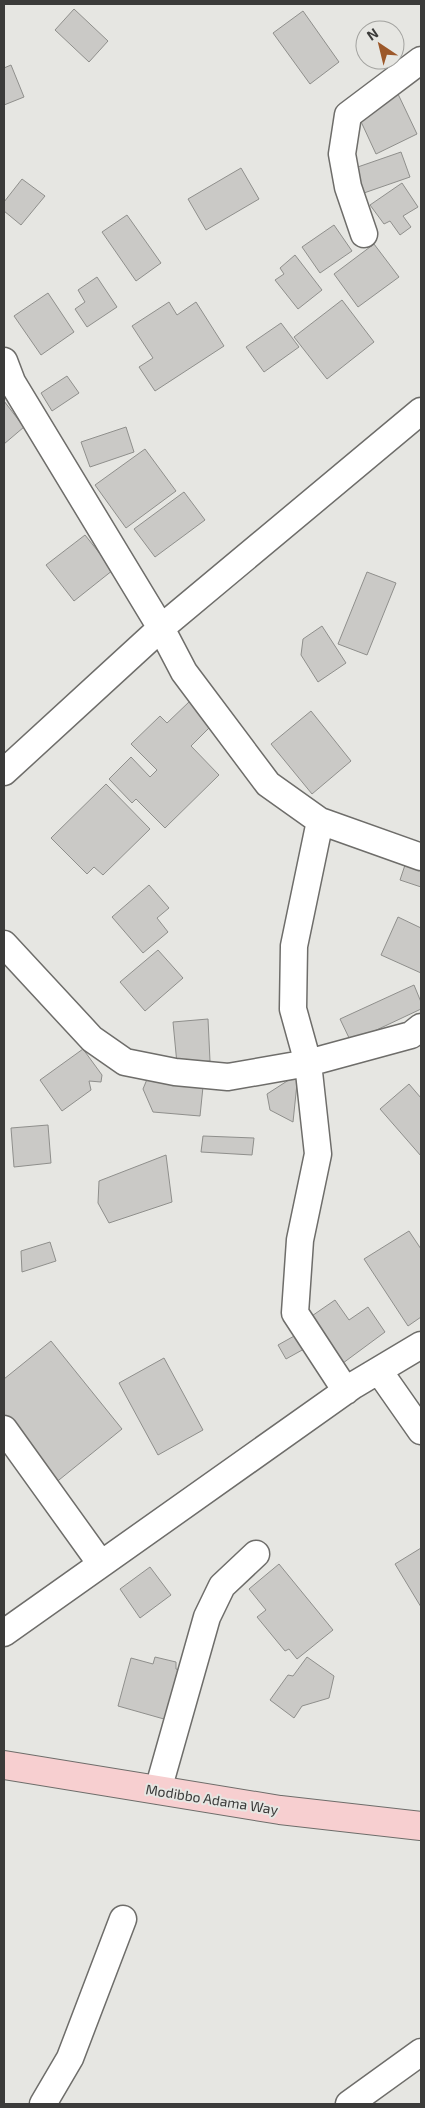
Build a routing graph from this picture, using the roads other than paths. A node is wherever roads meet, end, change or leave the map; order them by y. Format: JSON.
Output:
{"nodes":[{"id":1,"x":421,"y":60,"type":"edge"},
{"id":2,"x":364,"y":234,"type":"dead end"},
{"id":3,"x":4,"y":360,"type":"edge"},
{"id":4,"x":421,"y":411,"type":"edge"},
{"id":5,"x":161,"y":628,"type":"junction"},
{"id":6,"x":4,"y":772,"type":"edge"},
{"id":7,"x":320,"y":821,"type":"junction"},
{"id":8,"x":421,"y":856,"type":"edge"},
{"id":9,"x":4,"y":944,"type":"edge"},
{"id":10,"x":421,"y":1027,"type":"edge"},
{"id":11,"x":308,"y":1063,"type":"junction"},
{"id":12,"x":421,"y":1345,"type":"edge"},
{"id":13,"x":379,"y":1371,"type":"junction"},
{"id":14,"x":346,"y":1391,"type":"junction"},
{"id":15,"x":4,"y":1429,"type":"edge"},
{"id":16,"x":421,"y":1431,"type":"edge"},
{"id":17,"x":256,"y":1554,"type":"dead end"},
{"id":18,"x":102,"y":1564,"type":"junction"},
{"id":19,"x":4,"y":1633,"type":"edge"},
{"id":20,"x":4,"y":1764,"type":"edge"},
{"id":21,"x":158,"y":1790,"type":"junction"},
{"id":22,"x":421,"y":1826,"type":"edge"},
{"id":23,"x":123,"y":1919,"type":"dead end"},
{"id":24,"x":421,"y":2052,"type":"edge"},
{"id":25,"x":47,"y":2103,"type":"edge"},
{"id":26,"x":349,"y":2104,"type":"edge"}],
"edges":[{"from":1,"to":2,"type":"street"},
{"from":3,"to":5,"type":"street"},
{"from":4,"to":5,"type":"street"},
{"from":5,"to":6,"type":"street"},
{"from":5,"to":7,"type":"street"},
{"from":7,"to":8,"type":"street"},
{"from":7,"to":11,"type":"street"},
{"from":9,"to":11,"type":"street"},
{"from":10,"to":11,"type":"street"},
{"from":11,"to":14,"type":"street"},
{"from":12,"to":13,"type":"street"},
{"from":13,"to":14,"type":"street"},
{"from":13,"to":16,"type":"street"},
{"from":14,"to":18,"type":"street"},
{"from":15,"to":18,"type":"street"},
{"from":17,"to":21,"type":"street"},
{"from":18,"to":19,"type":"street"},
{"from":20,"to":21,"type":"main road","name":"Modibbo Adama Way"},
{"from":21,"to":22,"type":"main road","name":"Modibbo Adama Way"},
{"from":23,"to":25,"type":"street"},
{"from":24,"to":26,"type":"street"}]}
